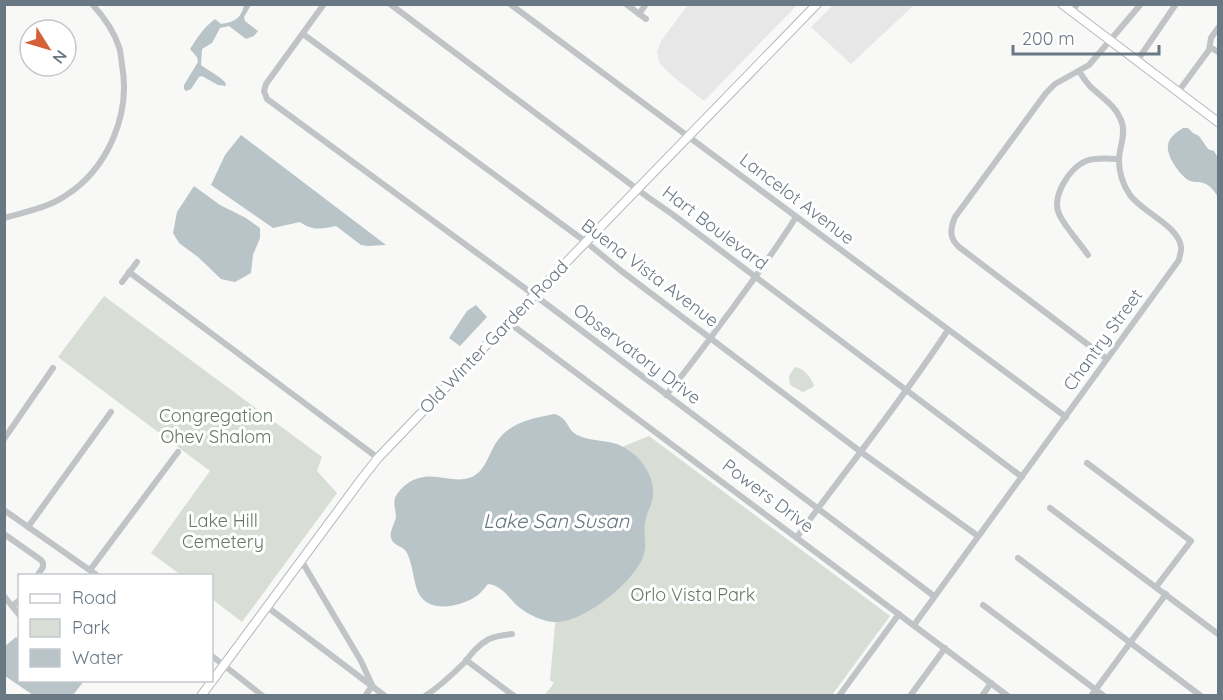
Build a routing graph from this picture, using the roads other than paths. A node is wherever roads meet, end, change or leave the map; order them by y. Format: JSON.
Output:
{"nodes":[{"id":1,"x":92,"y":4,"type":"edge"},
{"id":2,"x":324,"y":4,"type":"edge"},
{"id":3,"x":390,"y":4,"type":"edge"},
{"id":4,"x":510,"y":4,"type":"edge"},
{"id":5,"x":626,"y":4,"type":"edge"},
{"id":6,"x":646,"y":4,"type":"edge"},
{"id":7,"x":817,"y":4,"type":"edge"},
{"id":8,"x":1062,"y":4,"type":"edge"},
{"id":9,"x":1077,"y":4,"type":"edge"},
{"id":10,"x":1141,"y":4,"type":"edge"},
{"id":11,"x":1176,"y":4,"type":"edge"},
{"id":12,"x":1072,"y":12,"type":"junction"},
{"id":13,"x":639,"y":14,"type":"junction"},
{"id":14,"x":646,"y":19,"type":"dead end"},
{"id":15,"x":1218,"y":28,"type":"edge"},
{"id":16,"x":303,"y":34,"type":"junction"},
{"id":17,"x":1110,"y":41,"type":"junction"},
{"id":18,"x":1210,"y":47,"type":"junction"},
{"id":19,"x":1218,"y":52,"type":"edge"},
{"id":20,"x":1137,"y":61,"type":"junction"},
{"id":21,"x":1079,"y":71,"type":"junction"},
{"id":22,"x":1178,"y":92,"type":"junction"},
{"id":23,"x":1218,"y":122,"type":"edge"},
{"id":24,"x":689,"y":136,"type":"junction"},
{"id":25,"x":1119,"y":159,"type":"junction"},
{"id":26,"x":638,"y":189,"type":"junction"},
{"id":27,"x":796,"y":217,"type":"junction"},
{"id":28,"x":4,"y":218,"type":"edge"},
{"id":29,"x":586,"y":242,"type":"junction"},
{"id":30,"x":1089,"y":255,"type":"dead end"},
{"id":31,"x":137,"y":262,"type":"dead end"},
{"id":32,"x":129,"y":272,"type":"junction"},
{"id":33,"x":755,"y":276,"type":"junction"},
{"id":34,"x":122,"y":282,"type":"dead end"},
{"id":35,"x":534,"y":295,"type":"junction"},
{"id":36,"x":508,"y":322,"type":"junction"},
{"id":37,"x":948,"y":330,"type":"junction"},
{"id":38,"x":711,"y":338,"type":"junction"},
{"id":39,"x":1107,"y":359,"type":"junction"},
{"id":40,"x":53,"y":368,"type":"dead end"},
{"id":41,"x":907,"y":389,"type":"junction"},
{"id":42,"x":666,"y":395,"type":"junction"},
{"id":43,"x":111,"y":412,"type":"dead end"},
{"id":44,"x":1066,"y":417,"type":"junction"},
{"id":45,"x":4,"y":439,"type":"edge"},
{"id":46,"x":861,"y":452,"type":"junction"},
{"id":47,"x":178,"y":453,"type":"dead end"},
{"id":48,"x":378,"y":458,"type":"junction"},
{"id":49,"x":1087,"y":463,"type":"dead end"},
{"id":50,"x":1022,"y":477,"type":"junction"},
{"id":51,"x":1050,"y":508,"type":"dead end"},
{"id":52,"x":818,"y":509,"type":"junction"},
{"id":53,"x":4,"y":510,"type":"edge"},
{"id":54,"x":28,"y":527,"type":"junction"},
{"id":55,"x":4,"y":534,"type":"edge"},
{"id":56,"x":978,"y":536,"type":"junction"},
{"id":57,"x":797,"y":537,"type":"junction"},
{"id":58,"x":1018,"y":558,"type":"dead end"},
{"id":59,"x":300,"y":560,"type":"junction"},
{"id":60,"x":90,"y":570,"type":"junction"},
{"id":61,"x":38,"y":574,"type":"edge"},
{"id":62,"x":95,"y":574,"type":"edge"},
{"id":63,"x":1156,"y":587,"type":"junction"},
{"id":64,"x":1166,"y":594,"type":"junction"},
{"id":65,"x":4,"y":596,"type":"edge"},
{"id":66,"x":934,"y":596,"type":"junction"},
{"id":67,"x":18,"y":602,"type":"edge"},
{"id":68,"x":984,"y":605,"type":"dead end"},
{"id":69,"x":12,"y":606,"type":"junction"},
{"id":70,"x":266,"y":606,"type":"junction"},
{"id":71,"x":18,"y":614,"type":"edge"},
{"id":72,"x":899,"y":614,"type":"junction"},
{"id":73,"x":914,"y":625,"type":"junction"},
{"id":74,"x":512,"y":634,"type":"dead end"},
{"id":75,"x":1218,"y":634,"type":"edge"},
{"id":76,"x":1131,"y":642,"type":"junction"},
{"id":77,"x":945,"y":648,"type":"junction"},
{"id":78,"x":213,"y":657,"type":"edge"},
{"id":79,"x":466,"y":660,"type":"junction"},
{"id":80,"x":360,"y":661,"type":"junction"},
{"id":81,"x":223,"y":665,"type":"junction"},
{"id":82,"x":351,"y":670,"type":"junction"},
{"id":83,"x":213,"y":679,"type":"edge"},
{"id":84,"x":211,"y":682,"type":"edge"},
{"id":85,"x":991,"y":683,"type":"junction"},
{"id":86,"x":372,"y":686,"type":"junction"},
{"id":87,"x":1094,"y":692,"type":"edge"},
{"id":88,"x":201,"y":696,"type":"edge"},
{"id":89,"x":263,"y":696,"type":"edge"},
{"id":90,"x":365,"y":696,"type":"edge"},
{"id":91,"x":385,"y":696,"type":"edge"},
{"id":92,"x":424,"y":696,"type":"edge"},
{"id":93,"x":514,"y":696,"type":"edge"},
{"id":94,"x":839,"y":696,"type":"edge"},
{"id":95,"x":910,"y":696,"type":"edge"},
{"id":96,"x":982,"y":696,"type":"edge"},
{"id":97,"x":1008,"y":696,"type":"edge"},
{"id":98,"x":1104,"y":696,"type":"edge"},
{"id":99,"x":1201,"y":696,"type":"edge"}],
"edges":[{"from":1,"to":28,"type":"street"},
{"from":2,"to":16,"type":"street"},
{"from":3,"to":26,"type":"street","name":"Hart Boulevard"},
{"from":4,"to":24,"type":"street","name":"Lancelot Avenue"},
{"from":5,"to":13,"type":"street"},
{"from":6,"to":13,"type":"street"},
{"from":7,"to":24,"type":"main road","name":"Old Winter Garden Road"},
{"from":8,"to":12,"type":"main road"},
{"from":9,"to":12,"type":"street"},
{"from":10,"to":17,"type":"street"},
{"from":11,"to":20,"type":"street"},
{"from":12,"to":17,"type":"main road"},
{"from":13,"to":14,"type":"street"},
{"from":15,"to":18,"type":"street"},
{"from":16,"to":29,"type":"street","name":"Buena Vista Avenue"},
{"from":16,"to":35,"type":"street","name":"Observatory Drive"},
{"from":17,"to":20,"type":"main road"},
{"from":17,"to":21,"type":"street"},
{"from":18,"to":19,"type":"street"},
{"from":18,"to":22,"type":"street"},
{"from":20,"to":22,"type":"main road"},
{"from":21,"to":25,"type":"street","name":"Chantry Street"},
{"from":21,"to":39,"type":"street"},
{"from":22,"to":23,"type":"main road"},
{"from":24,"to":26,"type":"main road","name":"Old Winter Garden Road"},
{"from":24,"to":27,"type":"street","name":"Lancelot Avenue"},
{"from":25,"to":30,"type":"street"},
{"from":25,"to":39,"type":"street","name":"Chantry Street"},
{"from":26,"to":29,"type":"main road","name":"Old Winter Garden Road"},
{"from":26,"to":33,"type":"street","name":"Hart Boulevard"},
{"from":27,"to":33,"type":"street"},
{"from":27,"to":37,"type":"street","name":"Lancelot Avenue"},
{"from":29,"to":35,"type":"main road","name":"Old Winter Garden Road"},
{"from":29,"to":38,"type":"street","name":"Buena Vista Avenue"},
{"from":31,"to":32,"type":"street"},
{"from":32,"to":34,"type":"street"},
{"from":32,"to":48,"type":"street"},
{"from":33,"to":38,"type":"street"},
{"from":33,"to":41,"type":"street","name":"Hart Boulevard"},
{"from":35,"to":36,"type":"main road","name":"Old Winter Garden Road"},
{"from":35,"to":42,"type":"street","name":"Observatory Drive"},
{"from":36,"to":48,"type":"main road","name":"Old Winter Garden Road"},
{"from":36,"to":57,"type":"street","name":"Powers Drive"},
{"from":37,"to":41,"type":"street"},
{"from":37,"to":44,"type":"street","name":"Lancelot Avenue"},
{"from":38,"to":42,"type":"street"},
{"from":38,"to":46,"type":"street","name":"Buena Vista Avenue"},
{"from":39,"to":44,"type":"street","name":"Chantry Street"},
{"from":40,"to":45,"type":"street"},
{"from":41,"to":46,"type":"street"},
{"from":41,"to":50,"type":"street","name":"Hart Boulevard"},
{"from":42,"to":52,"type":"street","name":"Observatory Drive"},
{"from":43,"to":54,"type":"street"},
{"from":44,"to":50,"type":"street","name":"Chantry Street"},
{"from":46,"to":52,"type":"street"},
{"from":46,"to":56,"type":"street","name":"Buena Vista Avenue"},
{"from":47,"to":60,"type":"street"},
{"from":48,"to":59,"type":"main road","name":"Old Winter Garden Road"},
{"from":49,"to":63,"type":"street"},
{"from":50,"to":56,"type":"street","name":"Chantry Street"},
{"from":51,"to":63,"type":"street"},
{"from":52,"to":57,"type":"street"},
{"from":52,"to":66,"type":"street","name":"Observatory Drive"},
{"from":53,"to":54,"type":"street"},
{"from":54,"to":60,"type":"street"},
{"from":55,"to":61,"type":"street"},
{"from":56,"to":66,"type":"street","name":"Chantry Street"},
{"from":57,"to":72,"type":"street","name":"Powers Drive"},
{"from":58,"to":76,"type":"street"},
{"from":59,"to":70,"type":"main road","name":"Old Winter Garden Road"},
{"from":59,"to":80,"type":"street"},
{"from":60,"to":62,"type":"street"},
{"from":63,"to":64,"type":"street"},
{"from":64,"to":75,"type":"street"},
{"from":64,"to":76,"type":"street"},
{"from":65,"to":69,"type":"street"},
{"from":66,"to":73,"type":"street","name":"Chantry Street"},
{"from":67,"to":69,"type":"street"},
{"from":68,"to":87,"type":"street"},
{"from":69,"to":71,"type":"street"},
{"from":70,"to":81,"type":"main road","name":"Old Winter Garden Road"},
{"from":70,"to":82,"type":"street"},
{"from":72,"to":73,"type":"street","name":"Powers Drive"},
{"from":72,"to":94,"type":"street"},
{"from":73,"to":77,"type":"street","name":"Powers Drive"},
{"from":74,"to":79,"type":"street"},
{"from":76,"to":87,"type":"street"},
{"from":76,"to":99,"type":"street"},
{"from":77,"to":85,"type":"street","name":"Powers Drive"},
{"from":77,"to":95,"type":"street"},
{"from":78,"to":81,"type":"street"},
{"from":79,"to":92,"type":"street"},
{"from":79,"to":93,"type":"street"},
{"from":80,"to":82,"type":"street"},
{"from":80,"to":86,"type":"street"},
{"from":81,"to":83,"type":"main road","name":"Old Winter Garden Road"},
{"from":81,"to":89,"type":"street"},
{"from":82,"to":86,"type":"street"},
{"from":84,"to":88,"type":"main road","name":"Old Winter Garden Road"},
{"from":85,"to":96,"type":"street"},
{"from":85,"to":97,"type":"street","name":"Powers Drive"},
{"from":86,"to":90,"type":"street"},
{"from":86,"to":91,"type":"street"},
{"from":87,"to":98,"type":"street"}]}
